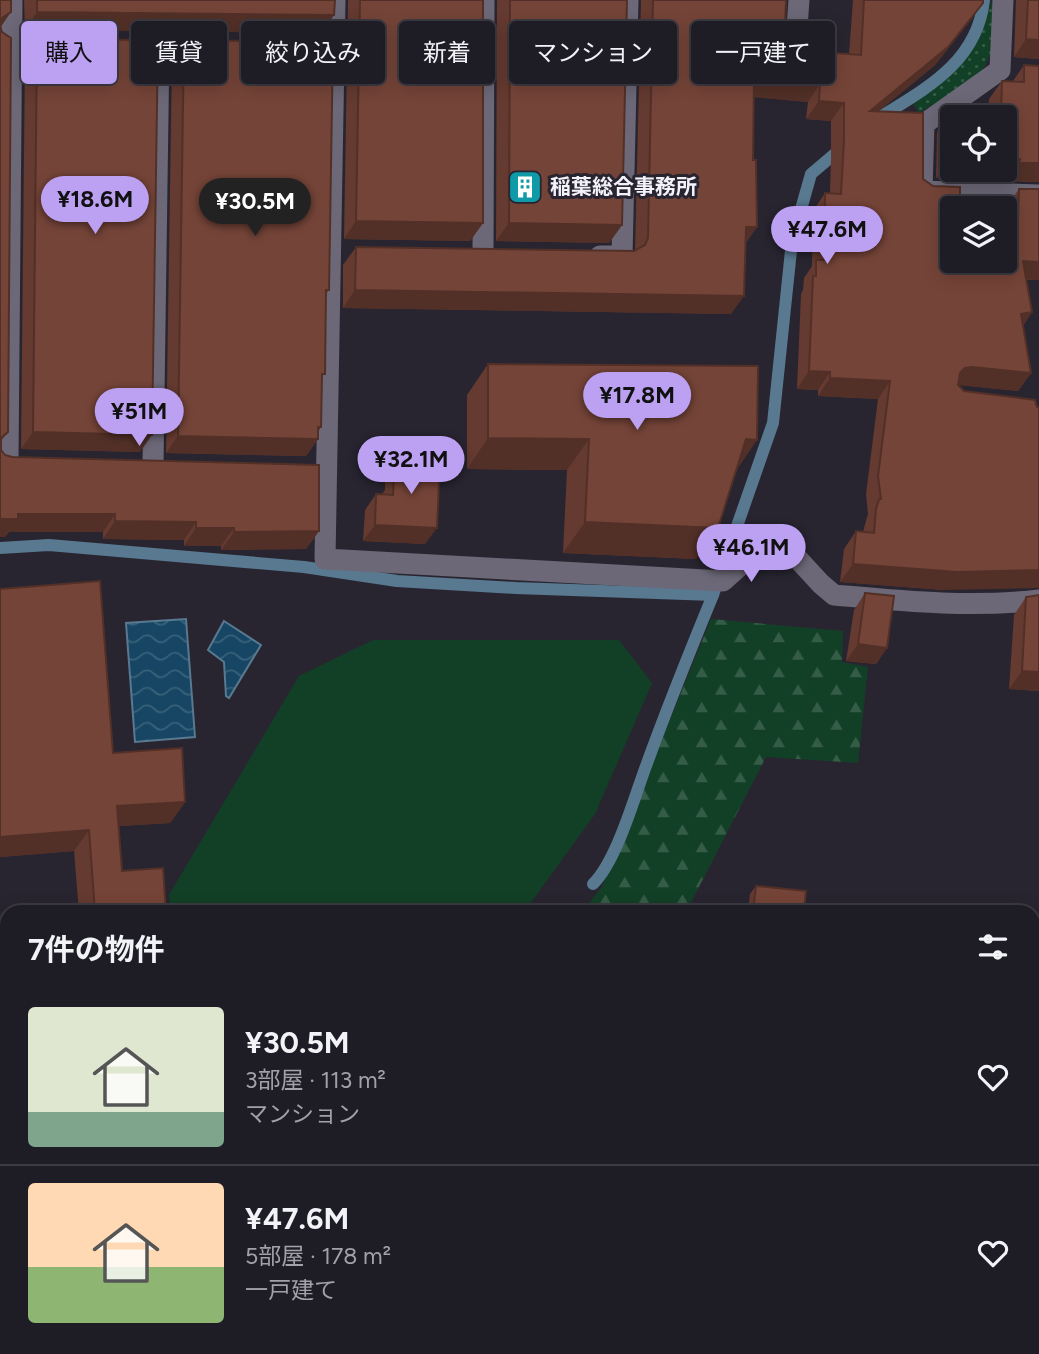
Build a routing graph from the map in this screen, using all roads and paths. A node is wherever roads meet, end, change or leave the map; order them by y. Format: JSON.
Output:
{"nodes":[{"id":1,"x":12,"y":0,"type":"edge"},
{"id":2,"x":335,"y":0,"type":"edge"},
{"id":3,"x":484,"y":0,"type":"edge"},
{"id":4,"x":628,"y":0,"type":"edge"},
{"id":5,"x":799,"y":0,"type":"edge"},
{"id":6,"x":1003,"y":0,"type":"edge"},
{"id":7,"x":335,"y":21,"type":"edge"},
{"id":8,"x":797,"y":21,"type":"edge"},
{"id":9,"x":6,"y":43,"type":"edge"},
{"id":10,"x":1000,"y":70,"type":"junction"},
{"id":11,"x":1026,"y":71,"type":"edge"},
{"id":12,"x":152,"y":84,"type":"edge"},
{"id":13,"x":336,"y":84,"type":"edge"},
{"id":14,"x":1039,"y":195,"type":"edge"},
{"id":15,"x":483,"y":253,"type":"edge"},
{"id":16,"x":580,"y":255,"type":"edge"},
{"id":17,"x":4,"y":462,"type":"edge"},
{"id":18,"x":35,"y":462,"type":"edge"},
{"id":19,"x":127,"y":464,"type":"edge"},
{"id":20,"x":153,"y":465,"type":"junction"},
{"id":21,"x":180,"y":466,"type":"edge"},
{"id":22,"x":301,"y":469,"type":"edge"},
{"id":23,"x":328,"y":470,"type":"junction"},
{"id":24,"x":1039,"y":600,"type":"edge"}],
"edges":[{"from":1,"to":9,"type":"street"},
{"from":2,"to":7,"type":"street"},
{"from":3,"to":15,"type":"street"},
{"from":4,"to":16,"type":"street"},
{"from":5,"to":8,"type":"street"},
{"from":6,"to":10,"type":"street"},
{"from":9,"to":17,"type":"street"},
{"from":10,"to":11,"type":"street"},
{"from":10,"to":14,"type":"street"},
{"from":12,"to":20,"type":"street"},
{"from":13,"to":23,"type":"street"},
{"from":17,"to":18,"type":"street"},
{"from":19,"to":20,"type":"street"},
{"from":20,"to":21,"type":"street"},
{"from":22,"to":23,"type":"street"},
{"from":23,"to":24,"type":"street"}]}
